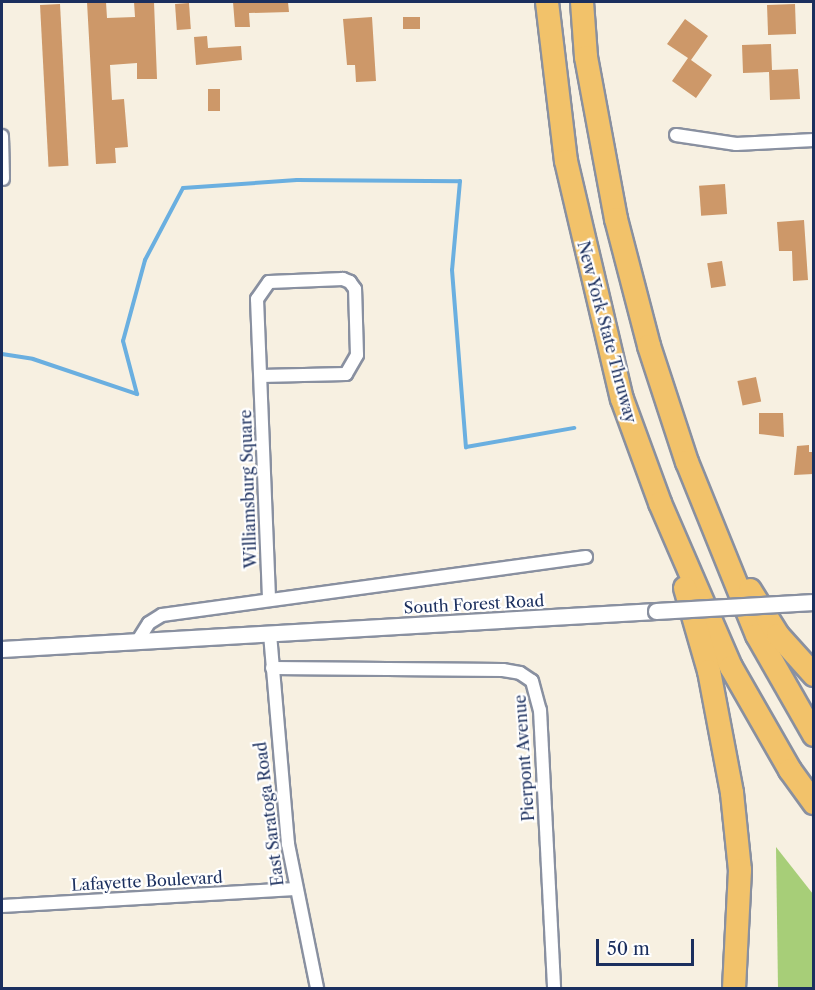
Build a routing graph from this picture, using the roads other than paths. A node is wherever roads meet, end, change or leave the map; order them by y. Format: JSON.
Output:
{"nodes":[{"id":1,"x":547,"y":2,"type":"edge"},
{"id":2,"x":582,"y":2,"type":"edge"},
{"id":3,"x":676,"y":135,"type":"dead end"},
{"id":4,"x":2,"y":136,"type":"edge"},
{"id":5,"x":813,"y":140,"type":"edge"},
{"id":6,"x":3,"y":179,"type":"dead end"},
{"id":7,"x":261,"y":376,"type":"junction"},
{"id":8,"x":660,"y":503,"type":"junction"},
{"id":9,"x":721,"y":543,"type":"junction"},
{"id":10,"x":586,"y":557,"type":"dead end"},
{"id":11,"x":269,"y":600,"type":"junction"},
{"id":12,"x":813,"y":602,"type":"edge"},
{"id":13,"x":270,"y":634,"type":"junction"},
{"id":14,"x":137,"y":642,"type":"junction"},
{"id":15,"x":2,"y":649,"type":"edge"},
{"id":16,"x":272,"y":668,"type":"junction"},
{"id":17,"x":813,"y":675,"type":"edge"},
{"id":18,"x":813,"y":735,"type":"edge"},
{"id":19,"x":813,"y":803,"type":"edge"},
{"id":20,"x":294,"y":889,"type":"junction"},
{"id":21,"x":2,"y":906,"type":"edge"},
{"id":22,"x":317,"y":988,"type":"edge"},
{"id":23,"x":554,"y":988,"type":"edge"},
{"id":24,"x":734,"y":988,"type":"edge"}],
"edges":[{"from":1,"to":8,"type":"highway","name":"New York State Thruway"},
{"from":2,"to":9,"type":"highway"},
{"from":3,"to":5,"type":"street"},
{"from":4,"to":6,"type":"street"},
{"from":7,"to":7,"type":"street","name":"Williamsburg Square"},
{"from":7,"to":11,"type":"street","name":"Williamsburg Square"},
{"from":8,"to":19,"type":"highway","name":"New York State Thruway"},
{"from":8,"to":24,"type":"highway"},
{"from":9,"to":17,"type":"highway"},
{"from":9,"to":18,"type":"highway"},
{"from":10,"to":11,"type":"street","name":"South Forest Road"},
{"from":11,"to":14,"type":"street","name":"South Forest Road"},
{"from":12,"to":13,"type":"street","name":"South Forest Road","bridge":true},
{"from":13,"to":14,"type":"street","name":"South Forest Road"},
{"from":13,"to":16,"type":"street","name":"East Saratoga Road"},
{"from":14,"to":15,"type":"street","name":"South Forest Road"},
{"from":16,"to":20,"type":"street","name":"East Saratoga Road"},
{"from":16,"to":23,"type":"street","name":"Pierpont Avenue"},
{"from":20,"to":21,"type":"street","name":"Lafayette Boulevard"},
{"from":20,"to":22,"type":"street","name":"East Saratoga Road"}]}
